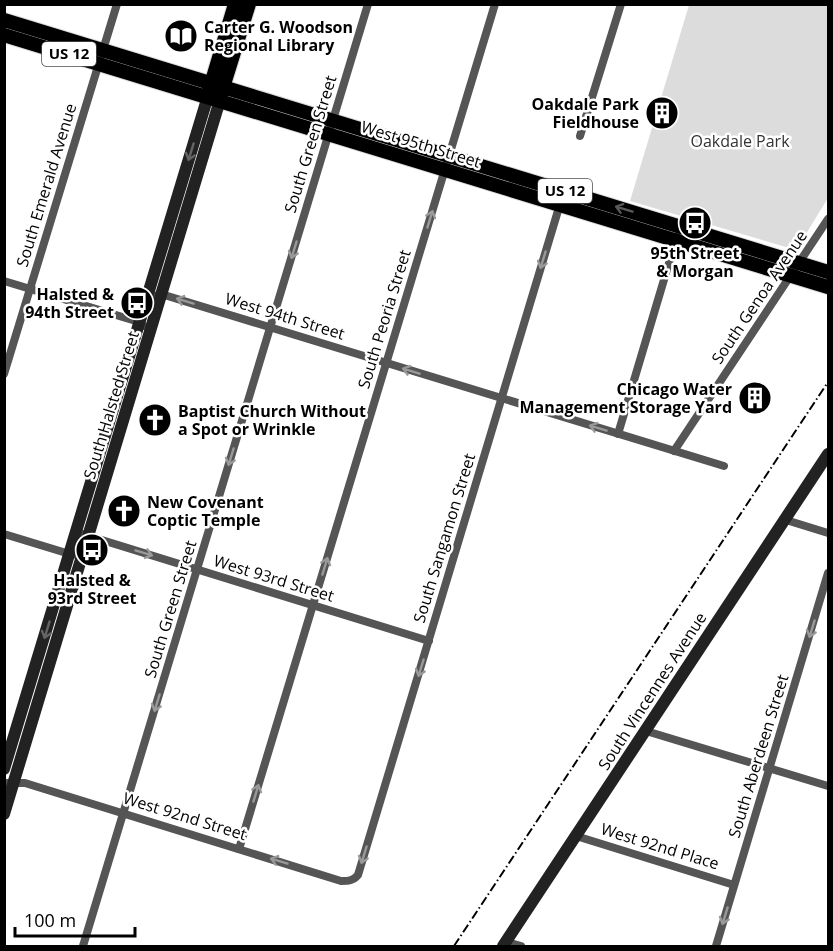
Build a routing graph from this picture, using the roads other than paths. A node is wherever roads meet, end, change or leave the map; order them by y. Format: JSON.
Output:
{"nodes":[{"id":1,"x":117,"y":4,"type":"edge"},
{"id":2,"x":235,"y":4,"type":"edge"},
{"id":3,"x":249,"y":4,"type":"edge"},
{"id":4,"x":368,"y":4,"type":"edge"},
{"id":5,"x":495,"y":4,"type":"edge"},
{"id":6,"x":621,"y":4,"type":"edge"},
{"id":7,"x":4,"y":20,"type":"edge"},
{"id":8,"x":4,"y":34,"type":"edge"},
{"id":9,"x":101,"y":56,"type":"junction"},
{"id":10,"x":216,"y":91,"type":"junction"},
{"id":11,"x":331,"y":127,"type":"junction"},
{"id":12,"x":580,"y":136,"type":"dead end"},
{"id":13,"x":450,"y":155,"type":"junction"},
{"id":14,"x":445,"y":169,"type":"junction"},
{"id":15,"x":560,"y":204,"type":"junction"},
{"id":16,"x":828,"y":219,"type":"edge"},
{"id":17,"x":680,"y":226,"type":"junction"},
{"id":18,"x":676,"y":240,"type":"junction"},
{"id":19,"x":800,"y":263,"type":"junction"},
{"id":20,"x":828,"y":272,"type":"edge"},
{"id":21,"x":792,"y":275,"type":"junction"},
{"id":22,"x":4,"y":281,"type":"edge"},
{"id":23,"x":828,"y":287,"type":"edge"},
{"id":24,"x":30,"y":289,"type":"junction"},
{"id":25,"x":161,"y":294,"type":"junction"},
{"id":26,"x":146,"y":299,"type":"junction"},
{"id":27,"x":139,"y":322,"type":"junction"},
{"id":28,"x":271,"y":327,"type":"junction"},
{"id":29,"x":150,"y":331,"type":"junction"},
{"id":30,"x":386,"y":363,"type":"junction"},
{"id":31,"x":4,"y":374,"type":"edge"},
{"id":32,"x":502,"y":398,"type":"junction"},
{"id":33,"x":618,"y":434,"type":"junction"},
{"id":34,"x":674,"y":451,"type":"junction"},
{"id":35,"x":828,"y":454,"type":"edge"},
{"id":36,"x":724,"y":466,"type":"dead end"},
{"id":37,"x":786,"y":520,"type":"junction"},
{"id":38,"x":828,"y":533,"type":"edge"},
{"id":39,"x":4,"y":534,"type":"edge"},
{"id":40,"x":82,"y":534,"type":"junction"},
{"id":41,"x":76,"y":556,"type":"junction"},
{"id":42,"x":197,"y":570,"type":"junction"},
{"id":43,"x":828,"y":573,"type":"edge"},
{"id":44,"x":313,"y":605,"type":"junction"},
{"id":45,"x":429,"y":641,"type":"junction"},
{"id":46,"x":646,"y":731,"type":"junction"},
{"id":47,"x":770,"y":768,"type":"junction"},
{"id":48,"x":4,"y":769,"type":"edge"},
{"id":49,"x":9,"y":783,"type":"edge"},
{"id":50,"x":828,"y":786,"type":"edge"},
{"id":51,"x":123,"y":813,"type":"junction"},
{"id":52,"x":4,"y":814,"type":"edge"},
{"id":53,"x":576,"y":836,"type":"junction"},
{"id":54,"x":239,"y":849,"type":"junction"},
{"id":55,"x":355,"y":879,"type":"joint"},
{"id":56,"x":734,"y":885,"type":"junction"},
{"id":57,"x":505,"y":944,"type":"edge"},
{"id":58,"x":82,"y":946,"type":"edge"},
{"id":59,"x":521,"y":946,"type":"edge"},
{"id":60,"x":716,"y":946,"type":"edge"}],
"edges":[{"from":1,"to":9,"type":"street","name":"South Emerald Avenue"},
{"from":2,"to":10,"type":"main road","name":"South Halsted Street"},
{"from":3,"to":10,"type":"main road","name":"South Halsted Street"},
{"from":4,"to":11,"type":"street","name":"South Green Street"},
{"from":5,"to":13,"type":"street","name":"South Peoria Street"},
{"from":6,"to":12,"type":"street"},
{"from":7,"to":9,"type":"main road","name":"West 95th Street","number":"US 12"},
{"from":8,"to":9,"type":"main road","name":"West 95th Street","number":"US 12"},
{"from":9,"to":10,"type":"main road","name":"West 95th Street","number":"US 12"},
{"from":9,"to":24,"type":"street","name":"South Emerald Avenue"},
{"from":10,"to":11,"type":"main road","name":"West 95th Street","number":"US 12"},
{"from":10,"to":25,"type":"main road","name":"South Halsted Street"},
{"from":10,"to":26,"type":"main road","name":"South Halsted Street","one_way":true},
{"from":11,"to":13,"type":"main road","name":"West 95th Street","number":"US 12"},
{"from":11,"to":14,"type":"main road","name":"West 95th Street","number":"US 12"},
{"from":11,"to":28,"type":"street","name":"South Green Street","one_way":true},
{"from":13,"to":14,"type":"street","name":"South Peoria Street"},
{"from":17,"to":13,"type":"main road","name":"West 95th Street","number":"US 12","one_way":true},
{"from":14,"to":15,"type":"main road","name":"West 95th Street","number":"US 12"},
{"from":30,"to":14,"type":"street","name":"South Peoria Street","one_way":true},
{"from":15,"to":18,"type":"main road","name":"West 95th Street","number":"US 12"},
{"from":15,"to":32,"type":"street","name":"South Sangamon Street","one_way":true},
{"from":16,"to":19,"type":"street","name":"South Genoa Avenue"},
{"from":17,"to":18,"type":"street"},
{"from":17,"to":19,"type":"main road","name":"West 95th Street","number":"US 12"},
{"from":18,"to":21,"type":"main road","name":"West 95th Street","number":"US 12"},
{"from":18,"to":33,"type":"street"},
{"from":19,"to":20,"type":"main road","name":"West 95th Street","number":"US 12"},
{"from":19,"to":21,"type":"street","name":"South Genoa Avenue"},
{"from":21,"to":23,"type":"main road","name":"West 95th Street","number":"US 12"},
{"from":21,"to":34,"type":"street","name":"South Genoa Avenue"},
{"from":22,"to":24,"type":"street"},
{"from":24,"to":27,"type":"street"},
{"from":24,"to":31,"type":"street","name":"South Emerald Avenue"},
{"from":25,"to":26,"type":"street"},
{"from":28,"to":25,"type":"street","name":"West 94th Street","one_way":true},
{"from":25,"to":29,"type":"main road","name":"South Halsted Street"},
{"from":26,"to":27,"type":"main road","name":"South Halsted Street"},
{"from":27,"to":29,"type":"street"},
{"from":27,"to":40,"type":"main road","name":"South Halsted Street"},
{"from":28,"to":30,"type":"street","name":"West 94th Street"},
{"from":28,"to":42,"type":"street","name":"South Green Street","one_way":true},
{"from":29,"to":40,"type":"main road","name":"South Halsted Street"},
{"from":32,"to":30,"type":"street","name":"West 94th Street","one_way":true},
{"from":44,"to":30,"type":"street","name":"South Peoria Street","one_way":true},
{"from":33,"to":32,"type":"street","name":"West 94th Street","one_way":true},
{"from":32,"to":45,"type":"street","name":"South Sangamon Street"},
{"from":33,"to":34,"type":"street","name":"West 94th Street"},
{"from":34,"to":36,"type":"street","name":"West 94th Street"},
{"from":35,"to":37,"type":"main road","name":"South Vincennes Avenue"},
{"from":37,"to":38,"type":"street"},
{"from":37,"to":46,"type":"main road","name":"South Vincennes Avenue"},
{"from":39,"to":41,"type":"street"},
{"from":40,"to":41,"type":"main road","name":"South Halsted Street"},
{"from":40,"to":42,"type":"street","name":"West 93rd Street","one_way":true},
{"from":41,"to":48,"type":"main road","name":"South Halsted Street","one_way":true},
{"from":41,"to":49,"type":"main road","name":"South Halsted Street"},
{"from":42,"to":44,"type":"street","name":"West 93rd Street"},
{"from":42,"to":51,"type":"street","name":"South Green Street","one_way":true},
{"from":43,"to":47,"type":"street","name":"South Aberdeen Street","one_way":true},
{"from":44,"to":45,"type":"street","name":"West 93rd Street"},
{"from":54,"to":44,"type":"street","name":"South Peoria Street","one_way":true},
{"from":45,"to":55,"type":"street","name":"South Sangamon Street","one_way":true},
{"from":46,"to":47,"type":"street"},
{"from":46,"to":53,"type":"main road","name":"South Vincennes Avenue"},
{"from":47,"to":50,"type":"street"},
{"from":47,"to":56,"type":"street","name":"South Aberdeen Street"},
{"from":49,"to":51,"type":"street","name":"West 92nd Street"},
{"from":49,"to":52,"type":"main road","name":"South Halsted Street"},
{"from":51,"to":54,"type":"street","name":"West 92nd Street"},
{"from":51,"to":58,"type":"street","name":"South Green Street"},
{"from":53,"to":56,"type":"street","name":"West 92nd Place"},
{"from":53,"to":57,"type":"main road","name":"South Vincennes Avenue"},
{"from":55,"to":54,"type":"street","name":"West 92nd Street","one_way":true},
{"from":56,"to":60,"type":"street","name":"South Aberdeen Street","one_way":true},
{"from":57,"to":59,"type":"street"}]}
